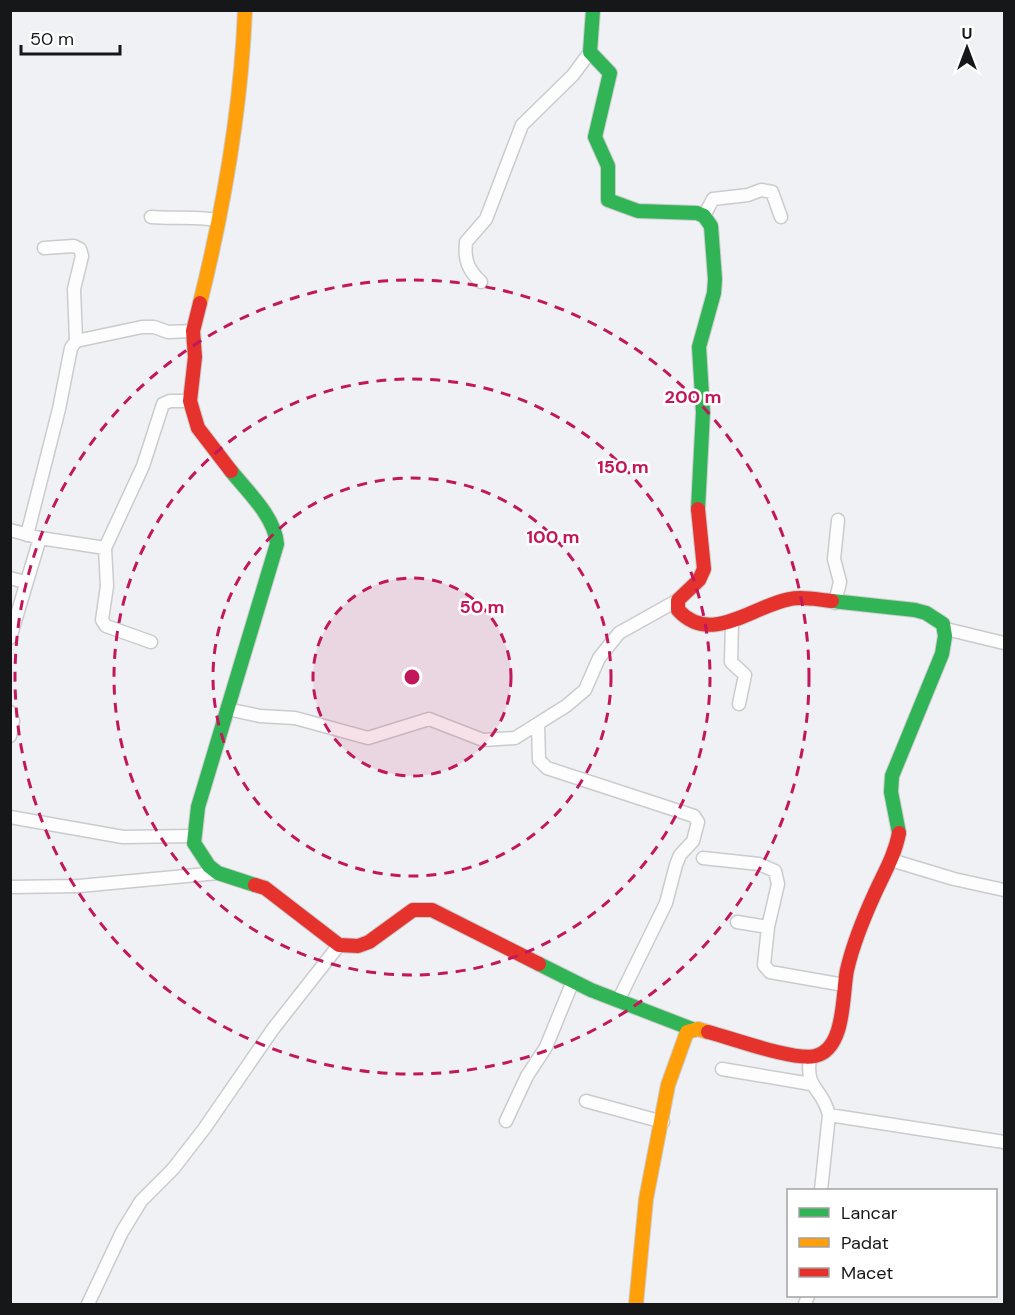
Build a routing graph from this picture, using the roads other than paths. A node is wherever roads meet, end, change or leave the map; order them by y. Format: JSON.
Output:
{"nodes":[{"id":1,"x":245,"y":10,"type":"edge"},
{"id":2,"x":593,"y":10,"type":"edge"},
{"id":3,"x":590,"y":52,"type":"junction"},
{"id":4,"x":704,"y":216,"type":"junction"},
{"id":5,"x":781,"y":217,"type":"dead end"},
{"id":6,"x":151,"y":218,"type":"dead end"},
{"id":7,"x":216,"y":220,"type":"junction"},
{"id":8,"x":44,"y":248,"type":"dead end"},
{"id":9,"x":481,"y":282,"type":"dead end"},
{"id":10,"x":193,"y":331,"type":"junction"},
{"id":11,"x":76,"y":341,"type":"junction"},
{"id":12,"x":190,"y":401,"type":"junction"},
{"id":13,"x":838,"y":520,"type":"dead end"},
{"id":14,"x":10,"y":530,"type":"edge"},
{"id":15,"x":34,"y":537,"type":"junction"},
{"id":16,"x":105,"y":548,"type":"junction"},
{"id":17,"x":10,"y":578,"type":"edge"},
{"id":18,"x":25,"y":582,"type":"junction"},
{"id":19,"x":678,"y":600,"type":"junction"},
{"id":20,"x":835,"y":603,"type":"junction"},
{"id":21,"x":732,"y":623,"type":"junction"},
{"id":22,"x":946,"y":629,"type":"junction"},
{"id":23,"x":10,"y":638,"type":"edge"},
{"id":24,"x":151,"y":642,"type":"dead end"},
{"id":25,"x":1005,"y":643,"type":"edge"},
{"id":26,"x":738,"y":704,"type":"dead end"},
{"id":27,"x":227,"y":709,"type":"junction"},
{"id":28,"x":10,"y":712,"type":"edge"},
{"id":29,"x":538,"y":724,"type":"junction"},
{"id":30,"x":10,"y":736,"type":"edge"},
{"id":31,"x":10,"y":817,"type":"edge"},
{"id":32,"x":193,"y":836,"type":"junction"},
{"id":33,"x":703,"y":858,"type":"dead end"},
{"id":34,"x":891,"y":860,"type":"junction"},
{"id":35,"x":218,"y":873,"type":"junction"},
{"id":36,"x":10,"y":887,"type":"edge"},
{"id":37,"x":1005,"y":890,"type":"edge"},
{"id":38,"x":737,"y":922,"type":"dead end"},
{"id":39,"x":768,"y":927,"type":"junction"},
{"id":40,"x":339,"y":945,"type":"junction"},
{"id":41,"x":573,"y":981,"type":"junction"},
{"id":42,"x":844,"y":985,"type":"junction"},
{"id":43,"x":618,"y":1001,"type":"junction"},
{"id":44,"x":692,"y":1029,"type":"junction"},
{"id":45,"x":810,"y":1057,"type":"junction"},
{"id":46,"x":723,"y":1069,"type":"dead end"},
{"id":47,"x":811,"y":1084,"type":"junction"},
{"id":48,"x":586,"y":1101,"type":"dead end"},
{"id":49,"x":829,"y":1115,"type":"junction"},
{"id":50,"x":506,"y":1121,"type":"dead end"},
{"id":51,"x":663,"y":1122,"type":"junction"},
{"id":52,"x":1005,"y":1142,"type":"edge"},
{"id":53,"x":820,"y":1189,"type":"edge"},
{"id":54,"x":88,"y":1305,"type":"edge"},
{"id":55,"x":636,"y":1305,"type":"edge"}],
"edges":[{"from":1,"to":7,"type":"street"},
{"from":2,"to":3,"type":"street"},
{"from":3,"to":4,"type":"street"},
{"from":3,"to":9,"type":"street"},
{"from":4,"to":5,"type":"street"},
{"from":4,"to":19,"type":"street"},
{"from":6,"to":7,"type":"street"},
{"from":7,"to":10,"type":"street"},
{"from":8,"to":11,"type":"street"},
{"from":10,"to":11,"type":"street"},
{"from":10,"to":12,"type":"street"},
{"from":11,"to":15,"type":"street"},
{"from":12,"to":16,"type":"street"},
{"from":12,"to":27,"type":"street"},
{"from":13,"to":20,"type":"street"},
{"from":14,"to":15,"type":"street"},
{"from":15,"to":16,"type":"street"},
{"from":15,"to":18,"type":"street"},
{"from":16,"to":24,"type":"street"},
{"from":17,"to":18,"type":"street"},
{"from":18,"to":23,"type":"street"},
{"from":19,"to":21,"type":"street"},
{"from":19,"to":29,"type":"street"},
{"from":20,"to":21,"type":"street"},
{"from":20,"to":22,"type":"street"},
{"from":21,"to":26,"type":"street"},
{"from":22,"to":25,"type":"street"},
{"from":22,"to":34,"type":"street"},
{"from":27,"to":29,"type":"street"},
{"from":27,"to":32,"type":"street"},
{"from":28,"to":30,"type":"street"},
{"from":29,"to":43,"type":"street"},
{"from":31,"to":32,"type":"street"},
{"from":32,"to":35,"type":"street"},
{"from":33,"to":39,"type":"street"},
{"from":34,"to":37,"type":"street"},
{"from":34,"to":42,"type":"street"},
{"from":35,"to":36,"type":"street"},
{"from":35,"to":40,"type":"street"},
{"from":38,"to":39,"type":"street"},
{"from":39,"to":42,"type":"street"},
{"from":40,"to":41,"type":"street"},
{"from":40,"to":54,"type":"street"},
{"from":41,"to":43,"type":"street"},
{"from":41,"to":50,"type":"street"},
{"from":42,"to":45,"type":"street"},
{"from":43,"to":44,"type":"street"},
{"from":44,"to":45,"type":"street"},
{"from":44,"to":51,"type":"street"},
{"from":45,"to":47,"type":"street"},
{"from":46,"to":47,"type":"street"},
{"from":47,"to":49,"type":"street"},
{"from":48,"to":51,"type":"street"},
{"from":49,"to":52,"type":"street"},
{"from":49,"to":53,"type":"street"},
{"from":51,"to":55,"type":"street"}]}
